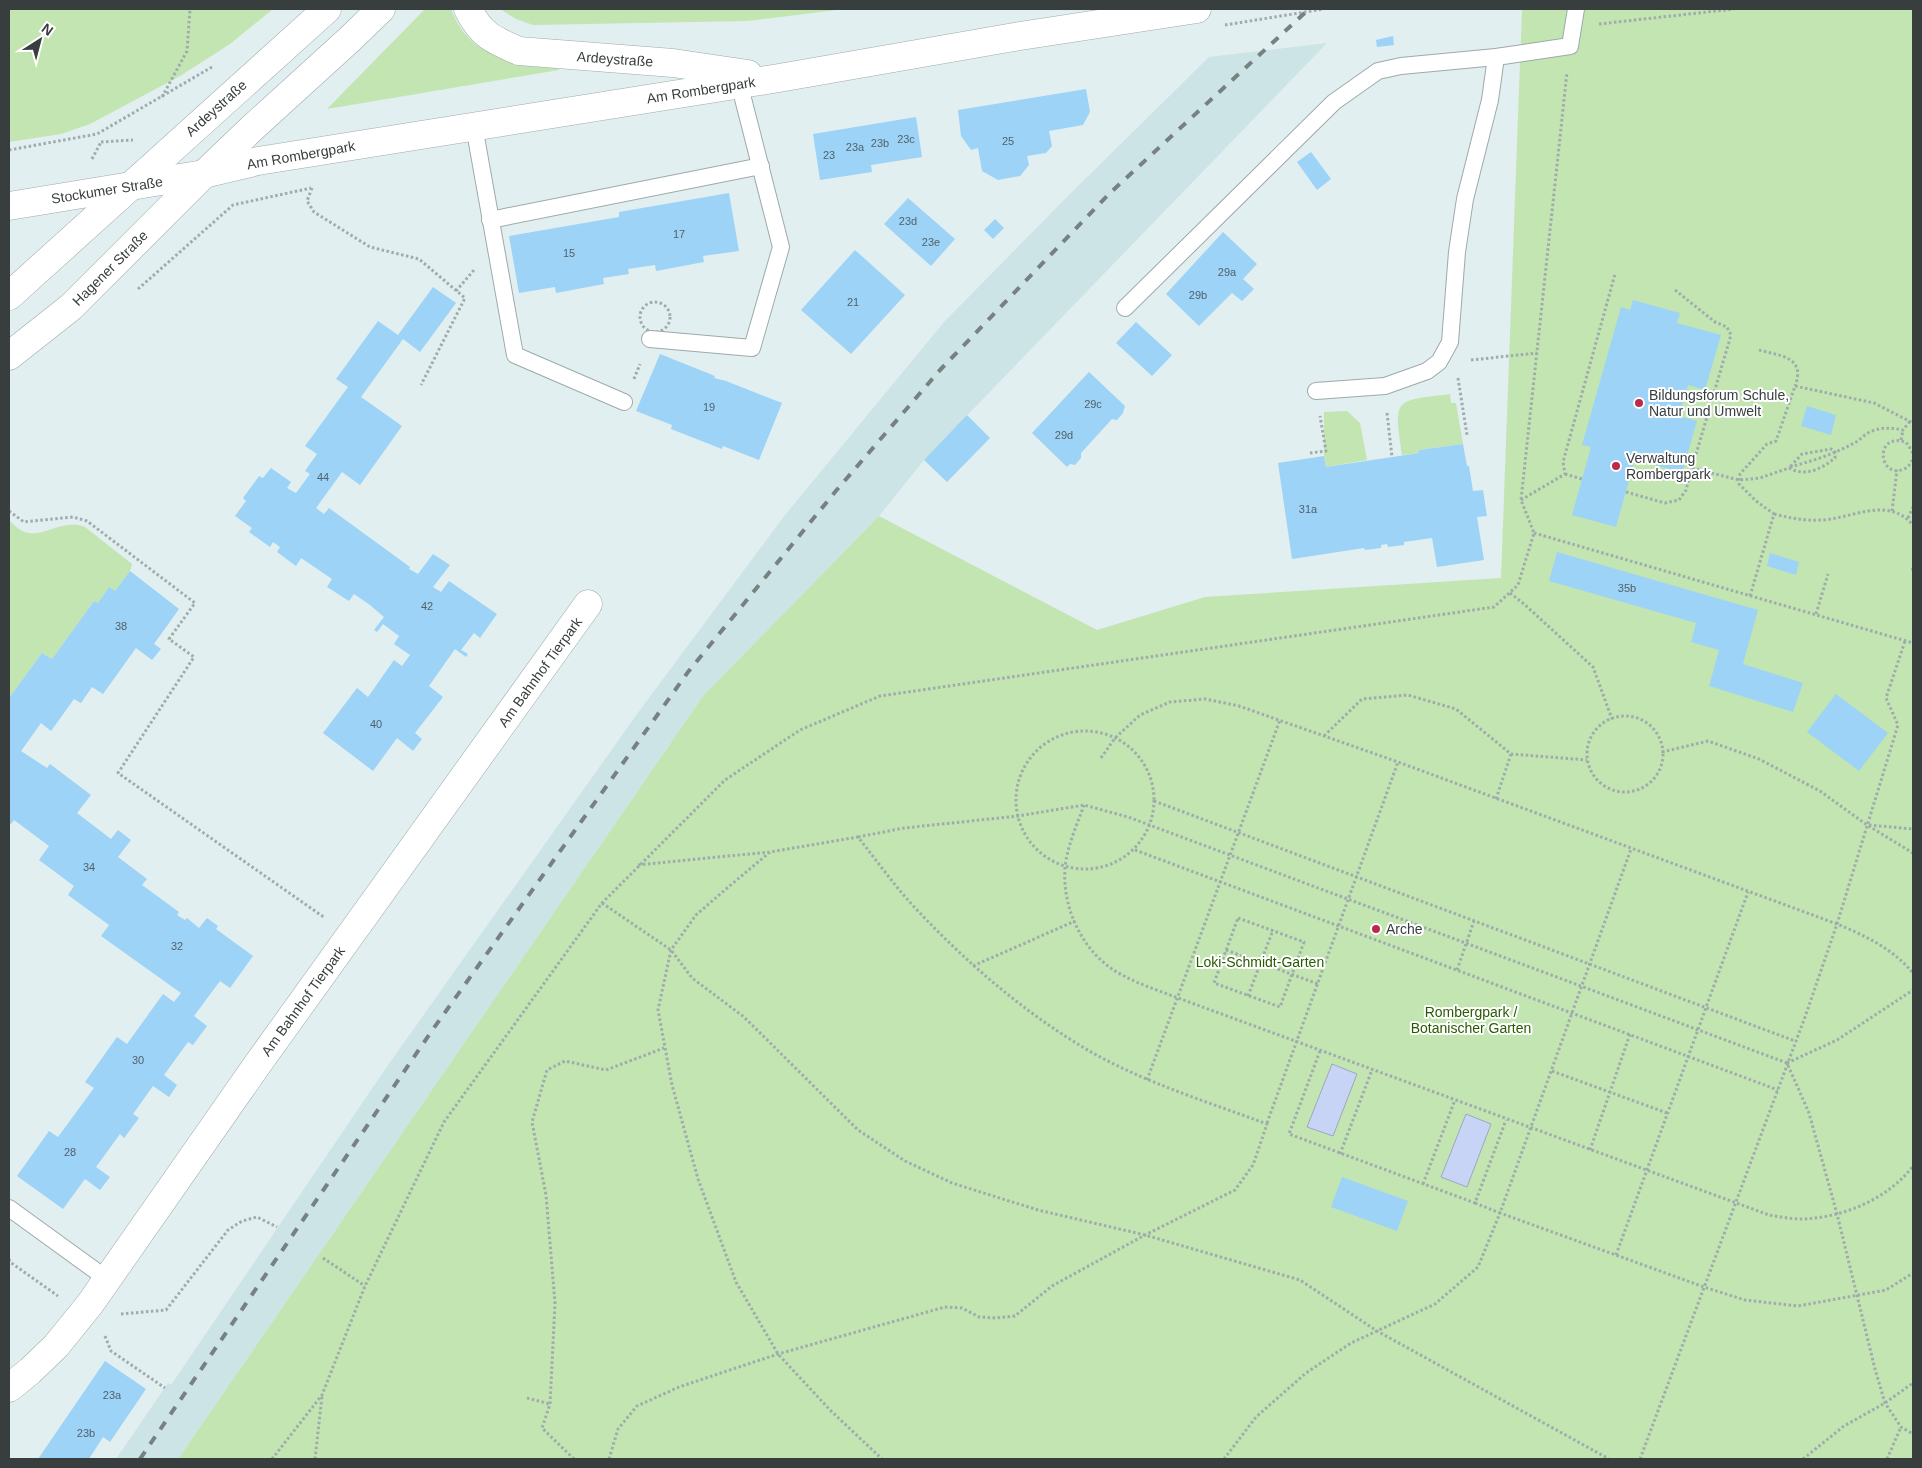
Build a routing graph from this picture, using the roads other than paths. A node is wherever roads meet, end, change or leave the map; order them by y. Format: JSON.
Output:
{"nodes":[{"id":1,"x":327,"y":9,"type":"edge"},
{"id":2,"x":381,"y":9,"type":"edge"},
{"id":3,"x":468,"y":9,"type":"edge"},
{"id":4,"x":1197,"y":9,"type":"edge"},
{"id":5,"x":1576,"y":9,"type":"edge"},
{"id":6,"x":1496,"y":57,"type":"junction"},
{"id":7,"x":779,"y":78,"type":"junction"},
{"id":8,"x":739,"y":83,"type":"junction"},
{"id":9,"x":474,"y":126,"type":"junction"},
{"id":10,"x":761,"y":166,"type":"junction"},
{"id":11,"x":204,"y":174,"type":"junction"},
{"id":12,"x":129,"y":187,"type":"junction"},
{"id":13,"x":9,"y":206,"type":"edge"},
{"id":14,"x":490,"y":220,"type":"junction"},
{"id":15,"x":9,"y":296,"type":"edge"},
{"id":16,"x":1125,"y":308,"type":"dead end"},
{"id":17,"x":651,"y":336,"type":"road end"},
{"id":18,"x":9,"y":356,"type":"edge"},
{"id":19,"x":1316,"y":391,"type":"road end"},
{"id":20,"x":624,"y":402,"type":"road end"},
{"id":21,"x":588,"y":604,"type":"dead end"},
{"id":22,"x":9,"y":1208,"type":"edge"},
{"id":23,"x":107,"y":1279,"type":"junction"},
{"id":24,"x":9,"y":1388,"type":"edge"}],
"edges":[{"from":1,"to":12,"type":"main road","name":"Ardeystraße"},
{"from":2,"to":11,"type":"main road"},
{"from":3,"to":7,"type":"main road","name":"Ardeystraße"},
{"from":4,"to":7,"type":"main road","name":"Am Rombergpark"},
{"from":5,"to":6,"type":"lane"},
{"from":6,"to":16,"type":"lane"},
{"from":6,"to":19,"type":"lane"},
{"from":7,"to":8,"type":"main road","name":"Am Rombergpark"},
{"from":8,"to":9,"type":"main road","name":"Am Rombergpark"},
{"from":8,"to":10,"type":"lane"},
{"from":9,"to":11,"type":"main road","name":"Am Rombergpark"},
{"from":9,"to":14,"type":"lane"},
{"from":10,"to":14,"type":"lane"},
{"from":10,"to":17,"type":"lane"},
{"from":11,"to":12,"type":"main road","name":"Stockumer Straße"},
{"from":11,"to":18,"type":"main road","name":"Hagener Straße"},
{"from":12,"to":13,"type":"main road","name":"Stockumer Straße"},
{"from":12,"to":15,"type":"main road"},
{"from":14,"to":20,"type":"lane"},
{"from":21,"to":23,"type":"main road","name":"Am Bahnhof Tierpark"},
{"from":22,"to":23,"type":"lane"},
{"from":23,"to":24,"type":"main road","name":"Am Bahnhof Tierpark"}]}
